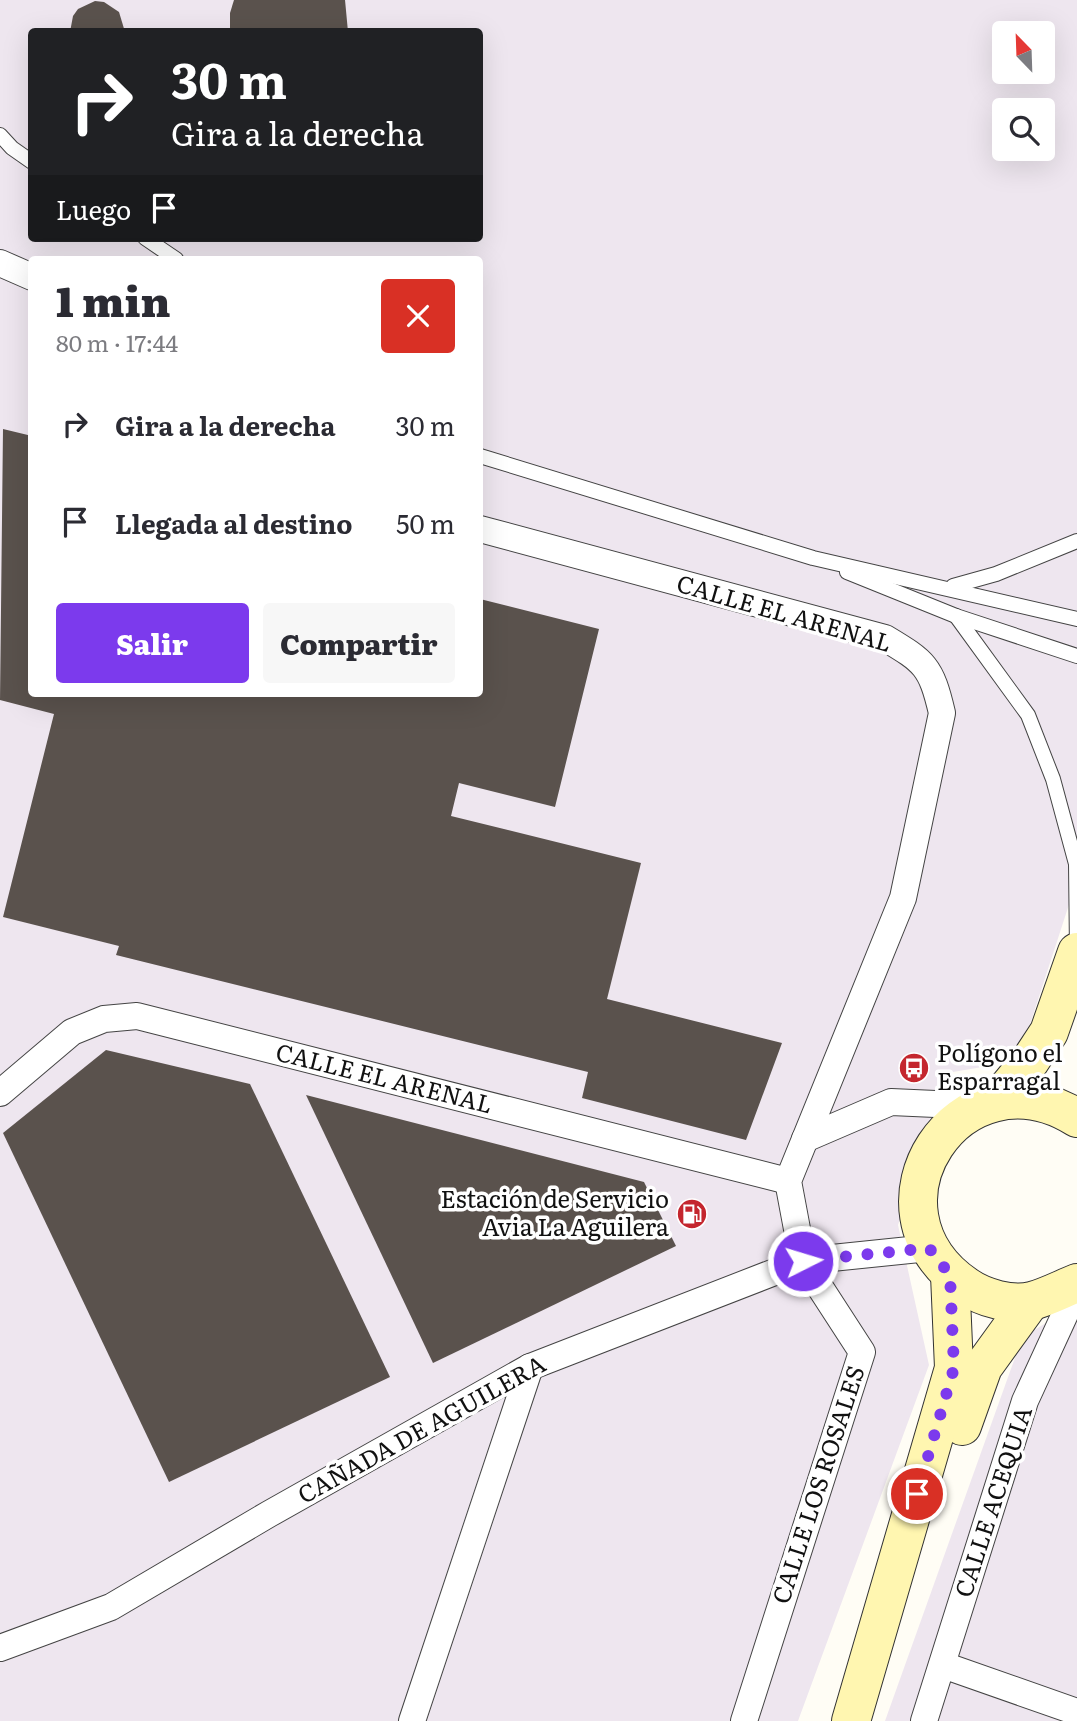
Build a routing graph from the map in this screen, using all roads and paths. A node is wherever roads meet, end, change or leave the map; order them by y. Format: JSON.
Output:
{"nodes":[{"id":1,"x":0,"y":135,"type":"edge"},
{"id":2,"x":28,"y":159,"type":"edge"},
{"id":3,"x":151,"y":242,"type":"edge"},
{"id":4,"x":172,"y":256,"type":"edge"},
{"id":5,"x":0,"y":263,"type":"edge"},
{"id":6,"x":28,"y":275,"type":"edge"},
{"id":7,"x":483,"y":457,"type":"edge"},
{"id":8,"x":483,"y":530,"type":"edge"},
{"id":9,"x":1077,"y":541,"type":"edge"},
{"id":10,"x":813,"y":558,"type":"junction"},
{"id":11,"x":948,"y":587,"type":"junction"},
{"id":12,"x":956,"y":616,"type":"junction"},
{"id":13,"x":1077,"y":619,"type":"edge"},
{"id":14,"x":1077,"y":656,"type":"edge"},
{"id":15,"x":1077,"y":952,"type":"edge"},
{"id":16,"x":0,"y":1093,"type":"edge"},
{"id":17,"x":989,"y":1104,"type":"junction"},
{"id":18,"x":1077,"y":1118,"type":"edge"},
{"id":19,"x":805,"y":1139,"type":"junction"},
{"id":20,"x":788,"y":1181,"type":"junction"},
{"id":21,"x":803,"y":1261,"type":"junction"},
{"id":22,"x":939,"y":1262,"type":"junction"},
{"id":23,"x":1077,"y":1286,"type":"edge"},
{"id":24,"x":1030,"y":1301,"type":"junction"},
{"id":25,"x":530,"y":1367,"type":"junction"},
{"id":26,"x":5,"y":1643,"type":"edge"},
{"id":27,"x":943,"y":1665,"type":"junction"},
{"id":28,"x":1077,"y":1712,"type":"edge"},
{"id":29,"x":412,"y":1721,"type":"edge"},
{"id":30,"x":744,"y":1721,"type":"edge"},
{"id":31,"x":853,"y":1721,"type":"edge"},
{"id":32,"x":924,"y":1721,"type":"edge"}],
"edges":[{"from":1,"to":2,"type":"lane"},
{"from":3,"to":4,"type":"lane"},
{"from":5,"to":6,"type":"street"},
{"from":7,"to":10,"type":"lane"},
{"from":8,"to":19,"type":"street","name":"CALLE EL ARENAL"},
{"from":9,"to":11,"type":"lane"},
{"from":10,"to":11,"type":"lane"},
{"from":10,"to":12,"type":"lane"},
{"from":11,"to":13,"type":"lane"},
{"from":12,"to":14,"type":"lane"},
{"from":12,"to":15,"type":"lane"},
{"from":15,"to":17,"type":"main road"},
{"from":16,"to":20,"type":"street","name":"CALLE EL ARENAL"},
{"from":17,"to":18,"type":"main road"},
{"from":17,"to":19,"type":"street"},
{"from":17,"to":22,"type":"main road"},
{"from":19,"to":20,"type":"street","name":"CALLE EL ARENAL"},
{"from":20,"to":21,"type":"street"},
{"from":21,"to":22,"type":"street","name":"CAÑADA DE AGUILERA"},
{"from":21,"to":25,"type":"street","name":"CAÑADA DE AGUILERA"},
{"from":21,"to":30,"type":"street","name":"CALLE LOS ROSALES"},
{"from":22,"to":24,"type":"main road"},
{"from":22,"to":31,"type":"main road"},
{"from":23,"to":24,"type":"main road"},
{"from":23,"to":27,"type":"street","name":"CALLE ACEQUIA"},
{"from":24,"to":31,"type":"main road"},
{"from":25,"to":26,"type":"street","name":"CAÑADA DE AGUILERA"},
{"from":25,"to":29,"type":"street"},
{"from":27,"to":28,"type":"street"},
{"from":27,"to":32,"type":"street","name":"CALLE ACEQUIA"}]}
